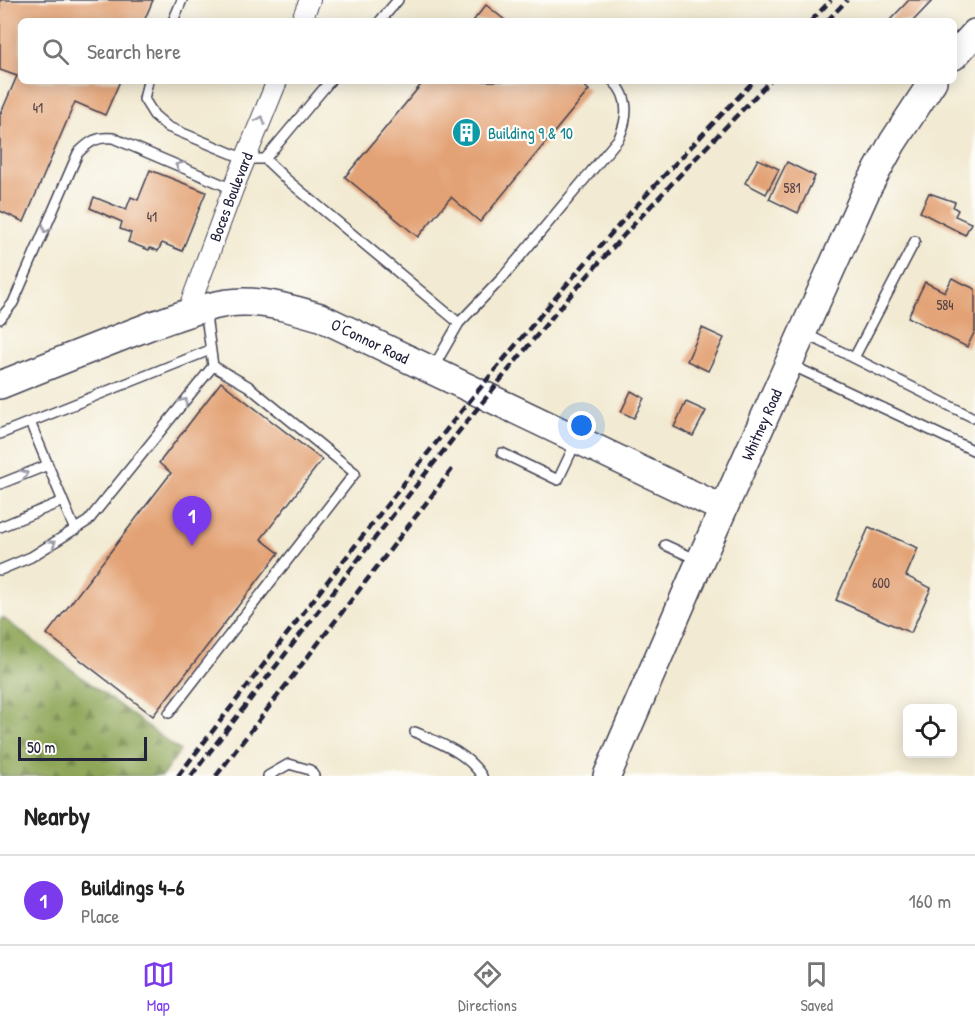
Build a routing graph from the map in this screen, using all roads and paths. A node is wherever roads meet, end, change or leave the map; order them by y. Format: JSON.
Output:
{"nodes":[{"id":1,"x":182,"y":0,"type":"edge"},
{"id":2,"x":310,"y":0,"type":"edge"},
{"id":3,"x":398,"y":0,"type":"edge"},
{"id":4,"x":174,"y":18,"type":"edge"},
{"id":5,"x":303,"y":18,"type":"edge"},
{"id":6,"x":383,"y":18,"type":"edge"},
{"id":7,"x":975,"y":33,"type":"edge"},
{"id":8,"x":957,"y":53,"type":"edge"},
{"id":9,"x":147,"y":84,"type":"edge"},
{"id":10,"x":276,"y":84,"type":"edge"},
{"id":11,"x":328,"y":84,"type":"edge"},
{"id":12,"x":616,"y":84,"type":"edge"},
{"id":13,"x":931,"y":84,"type":"edge"},
{"id":14,"x":245,"y":159,"type":"junction"},
{"id":15,"x":265,"y":159,"type":"junction"},
{"id":16,"x":233,"y":189,"type":"junction"},
{"id":17,"x":915,"y":241,"type":"dead end"},
{"id":18,"x":196,"y":311,"type":"junction"},
{"id":19,"x":0,"y":319,"type":"edge"},
{"id":20,"x":459,"y":323,"type":"junction"},
{"id":21,"x":804,"y":333,"type":"junction"},
{"id":22,"x":210,"y":350,"type":"junction"},
{"id":23,"x":854,"y":358,"type":"junction"},
{"id":24,"x":789,"y":364,"type":"junction"},
{"id":25,"x":213,"y":366,"type":"junction"},
{"id":26,"x":433,"y":370,"type":"junction"},
{"id":27,"x":0,"y":385,"type":"edge"},
{"id":28,"x":972,"y":417,"type":"dead end"},
{"id":29,"x":30,"y":422,"type":"junction"},
{"id":30,"x":0,"y":434,"type":"edge"},
{"id":31,"x":577,"y":440,"type":"junction"},
{"id":32,"x":975,"y":450,"type":"edge"},
{"id":33,"x":502,"y":453,"type":"dead end"},
{"id":34,"x":48,"y":465,"type":"junction"},
{"id":35,"x":0,"y":484,"type":"edge"},
{"id":36,"x":63,"y":501,"type":"junction"},
{"id":37,"x":723,"y":509,"type":"junction"},
{"id":38,"x":0,"y":527,"type":"edge"},
{"id":39,"x":75,"y":530,"type":"junction"},
{"id":40,"x":665,"y":545,"type":"dead end"},
{"id":41,"x":700,"y":561,"type":"junction"},
{"id":42,"x":0,"y":570,"type":"edge"},
{"id":43,"x":169,"y":713,"type":"dead end"},
{"id":44,"x":415,"y":732,"type":"dead end"},
{"id":45,"x":268,"y":776,"type":"edge"},
{"id":46,"x":314,"y":776,"type":"edge"},
{"id":47,"x":482,"y":776,"type":"edge"},
{"id":48,"x":607,"y":776,"type":"edge"}],
"edges":[{"from":1,"to":4,"type":"lane"},
{"from":2,"to":5,"type":"street"},
{"from":3,"to":6,"type":"lane"},
{"from":7,"to":8,"type":"main road"},
{"from":9,"to":14,"type":"lane"},
{"from":14,"to":10,"type":"street","name":"Boces Boulevard","one_way":true},
{"from":11,"to":15,"type":"lane"},
{"from":12,"to":20,"type":"lane"},
{"from":13,"to":21,"type":"main road","name":"Whitney Road"},
{"from":14,"to":15,"type":"lane"},
{"from":14,"to":16,"type":"street","name":"Boces Boulevard"},
{"from":15,"to":20,"type":"lane"},
{"from":16,"to":18,"type":"street","name":"Boces Boulevard"},
{"from":16,"to":19,"type":"lane","one_way":true},
{"from":17,"to":23,"type":"lane"},
{"from":18,"to":22,"type":"lane"},
{"from":18,"to":26,"type":"main road","name":"O'Connor Road"},
{"from":18,"to":27,"type":"main road","name":"O'Connor Road"},
{"from":20,"to":26,"type":"lane"},
{"from":21,"to":23,"type":"lane"},
{"from":21,"to":24,"type":"main road","name":"Whitney Road"},
{"from":22,"to":25,"type":"lane"},
{"from":22,"to":29,"type":"lane"},
{"from":23,"to":28,"type":"lane"},
{"from":24,"to":32,"type":"lane"},
{"from":24,"to":37,"type":"main road","name":"Whitney Road"},
{"from":39,"to":25,"type":"lane","one_way":true},
{"from":25,"to":43,"type":"lane"},
{"from":26,"to":31,"type":"main road","name":"O'Connor Road"},
{"from":29,"to":30,"type":"lane"},
{"from":29,"to":34,"type":"lane"},
{"from":31,"to":33,"type":"lane"},
{"from":31,"to":37,"type":"main road","name":"O'Connor Road"},
{"from":35,"to":34,"type":"lane","one_way":true},
{"from":34,"to":36,"type":"lane"},
{"from":36,"to":38,"type":"lane"},
{"from":36,"to":39,"type":"lane"},
{"from":37,"to":41,"type":"main road","name":"Whitney Road"},
{"from":42,"to":39,"type":"lane","one_way":true},
{"from":40,"to":41,"type":"lane"},
{"from":41,"to":48,"type":"main road","name":"Whitney Road"},
{"from":44,"to":47,"type":"lane"},
{"from":45,"to":46,"type":"lane"}]}
